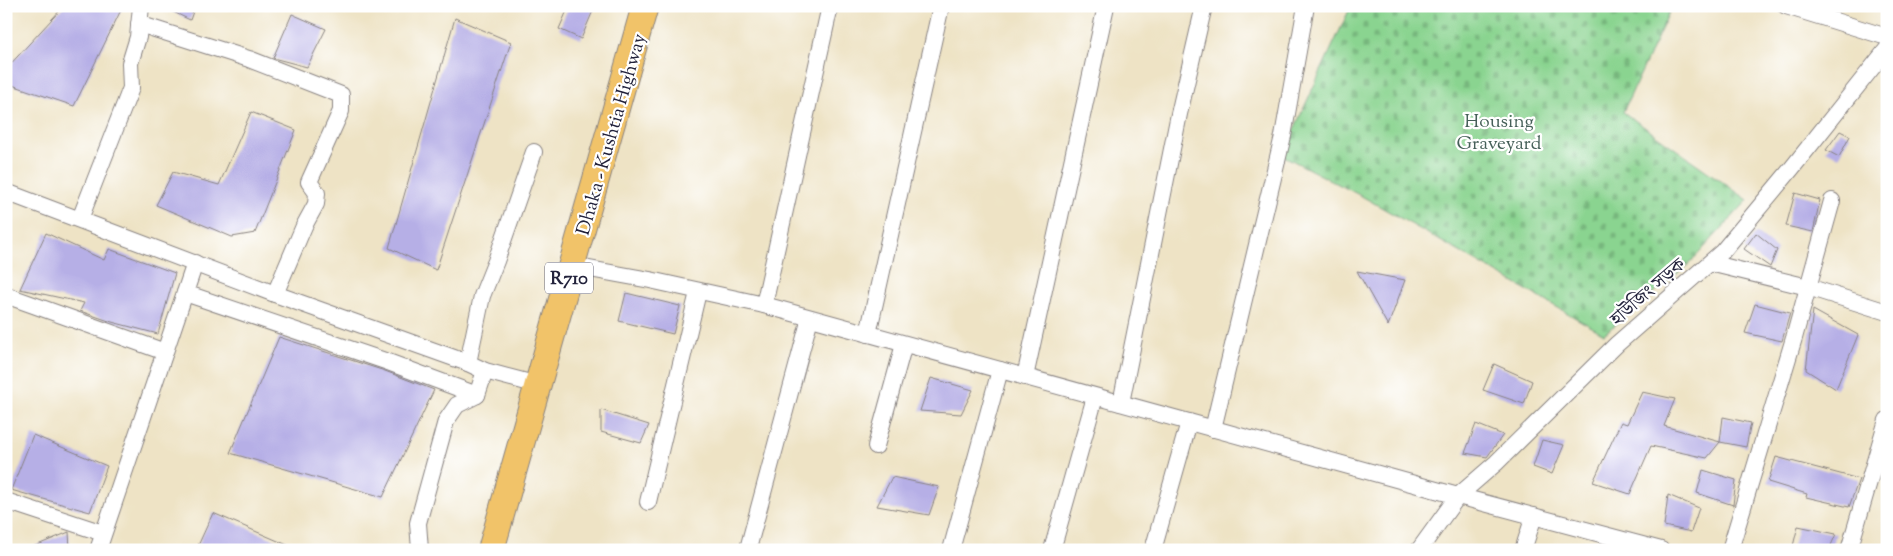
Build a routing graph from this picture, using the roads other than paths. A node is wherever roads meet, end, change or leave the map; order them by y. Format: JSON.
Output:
{"nodes":[{"id":1,"x":141,"y":6,"type":"edge"},
{"id":2,"x":645,"y":6,"type":"edge"},
{"id":3,"x":830,"y":6,"type":"edge"},
{"id":4,"x":941,"y":6,"type":"edge"},
{"id":5,"x":1106,"y":6,"type":"edge"},
{"id":6,"x":1204,"y":6,"type":"edge"},
{"id":7,"x":1306,"y":6,"type":"edge"},
{"id":8,"x":1786,"y":6,"type":"edge"},
{"id":9,"x":139,"y":24,"type":"junction"},
{"id":10,"x":1887,"y":37,"type":"edge"},
{"id":11,"x":1887,"y":49,"type":"edge"},
{"id":12,"x":534,"y":152,"type":"dead end"},
{"id":13,"x":6,"y":192,"type":"edge"},
{"id":14,"x":1832,"y":200,"type":"dead end"},
{"id":15,"x":80,"y":219,"type":"junction"},
{"id":16,"x":1710,"y":262,"type":"junction"},
{"id":17,"x":195,"y":263,"type":"junction"},
{"id":18,"x":572,"y":266,"type":"junction"},
{"id":19,"x":1808,"y":288,"type":"junction"},
{"id":20,"x":698,"y":292,"type":"junction"},
{"id":21,"x":185,"y":293,"type":"junction"},
{"id":22,"x":275,"y":294,"type":"junction"},
{"id":23,"x":6,"y":299,"type":"edge"},
{"id":24,"x":764,"y":305,"type":"junction"},
{"id":25,"x":1887,"y":312,"type":"edge"},
{"id":26,"x":810,"y":318,"type":"junction"},
{"id":27,"x":868,"y":334,"type":"junction"},
{"id":28,"x":904,"y":344,"type":"junction"},
{"id":29,"x":165,"y":352,"type":"junction"},
{"id":30,"x":468,"y":363,"type":"junction"},
{"id":31,"x":1000,"y":370,"type":"junction"},
{"id":32,"x":485,"y":372,"type":"junction"},
{"id":33,"x":1024,"y":377,"type":"junction"},
{"id":34,"x":538,"y":385,"type":"junction"},
{"id":35,"x":477,"y":395,"type":"junction"},
{"id":36,"x":1095,"y":396,"type":"junction"},
{"id":37,"x":1121,"y":404,"type":"junction"},
{"id":38,"x":1887,"y":420,"type":"edge"},
{"id":39,"x":1189,"y":422,"type":"junction"},
{"id":40,"x":1213,"y":429,"type":"junction"},
{"id":41,"x":876,"y":446,"type":"dead end"},
{"id":42,"x":1881,"y":458,"type":"edge"},
{"id":43,"x":1458,"y":496,"type":"junction"},
{"id":44,"x":6,"y":501,"type":"edge"},
{"id":45,"x":648,"y":502,"type":"dead end"},
{"id":46,"x":1534,"y":516,"type":"junction"},
{"id":47,"x":103,"y":533,"type":"junction"},
{"id":48,"x":749,"y":545,"type":"dead end"},
{"id":49,"x":98,"y":550,"type":"edge"},
{"id":50,"x":420,"y":550,"type":"edge"},
{"id":51,"x":491,"y":550,"type":"edge"},
{"id":52,"x":951,"y":550,"type":"edge"},
{"id":53,"x":1052,"y":550,"type":"edge"},
{"id":54,"x":1153,"y":550,"type":"edge"},
{"id":55,"x":1419,"y":550,"type":"edge"},
{"id":56,"x":1523,"y":550,"type":"edge"},
{"id":57,"x":1661,"y":550,"type":"edge"},
{"id":58,"x":1730,"y":550,"type":"edge"},
{"id":59,"x":1849,"y":550,"type":"edge"}],
"edges":[{"from":1,"to":9,"type":"street"},
{"from":2,"to":18,"type":"main road","name":"Dhaka - Kushtia Highway","number":"R710"},
{"from":3,"to":24,"type":"street"},
{"from":4,"to":27,"type":"street"},
{"from":5,"to":33,"type":"street"},
{"from":6,"to":37,"type":"street"},
{"from":7,"to":40,"type":"street"},
{"from":8,"to":10,"type":"street"},
{"from":9,"to":15,"type":"street"},
{"from":9,"to":22,"type":"street"},
{"from":11,"to":16,"type":"street","name":"হাউজিং সড়ক"},
{"from":12,"to":30,"type":"street"},
{"from":13,"to":15,"type":"street"},
{"from":14,"to":19,"type":"street"},
{"from":15,"to":17,"type":"street"},
{"from":16,"to":19,"type":"street"},
{"from":16,"to":43,"type":"street","name":"হাউজিং সড়ক"},
{"from":17,"to":21,"type":"street"},
{"from":17,"to":22,"type":"street"},
{"from":18,"to":20,"type":"street"},
{"from":18,"to":34,"type":"main road","name":"Dhaka - Kushtia Highway","number":"R710"},
{"from":19,"to":25,"type":"street"},
{"from":19,"to":58,"type":"street"},
{"from":20,"to":24,"type":"street"},
{"from":20,"to":45,"type":"street"},
{"from":21,"to":29,"type":"street"},
{"from":21,"to":35,"type":"street"},
{"from":22,"to":30,"type":"street"},
{"from":23,"to":29,"type":"street"},
{"from":24,"to":26,"type":"street"},
{"from":26,"to":27,"type":"street"},
{"from":26,"to":48,"type":"street"},
{"from":27,"to":28,"type":"street"},
{"from":28,"to":31,"type":"street"},
{"from":28,"to":41,"type":"street"},
{"from":29,"to":47,"type":"street"},
{"from":30,"to":32,"type":"street"},
{"from":31,"to":33,"type":"street"},
{"from":31,"to":52,"type":"street"},
{"from":32,"to":34,"type":"street"},
{"from":32,"to":35,"type":"street"},
{"from":33,"to":36,"type":"street"},
{"from":34,"to":51,"type":"main road","name":"Dhaka - Kushtia Highway","number":"R710"},
{"from":35,"to":50,"type":"street"},
{"from":36,"to":37,"type":"street"},
{"from":36,"to":53,"type":"street"},
{"from":37,"to":39,"type":"street"},
{"from":38,"to":42,"type":"street"},
{"from":39,"to":40,"type":"street"},
{"from":39,"to":54,"type":"street"},
{"from":40,"to":43,"type":"street"},
{"from":42,"to":59,"type":"street"},
{"from":43,"to":46,"type":"street"},
{"from":43,"to":55,"type":"street","name":"হাউজিং সড়ক"},
{"from":44,"to":47,"type":"street"},
{"from":46,"to":56,"type":"street"},
{"from":46,"to":57,"type":"street"},
{"from":47,"to":49,"type":"street"}]}
